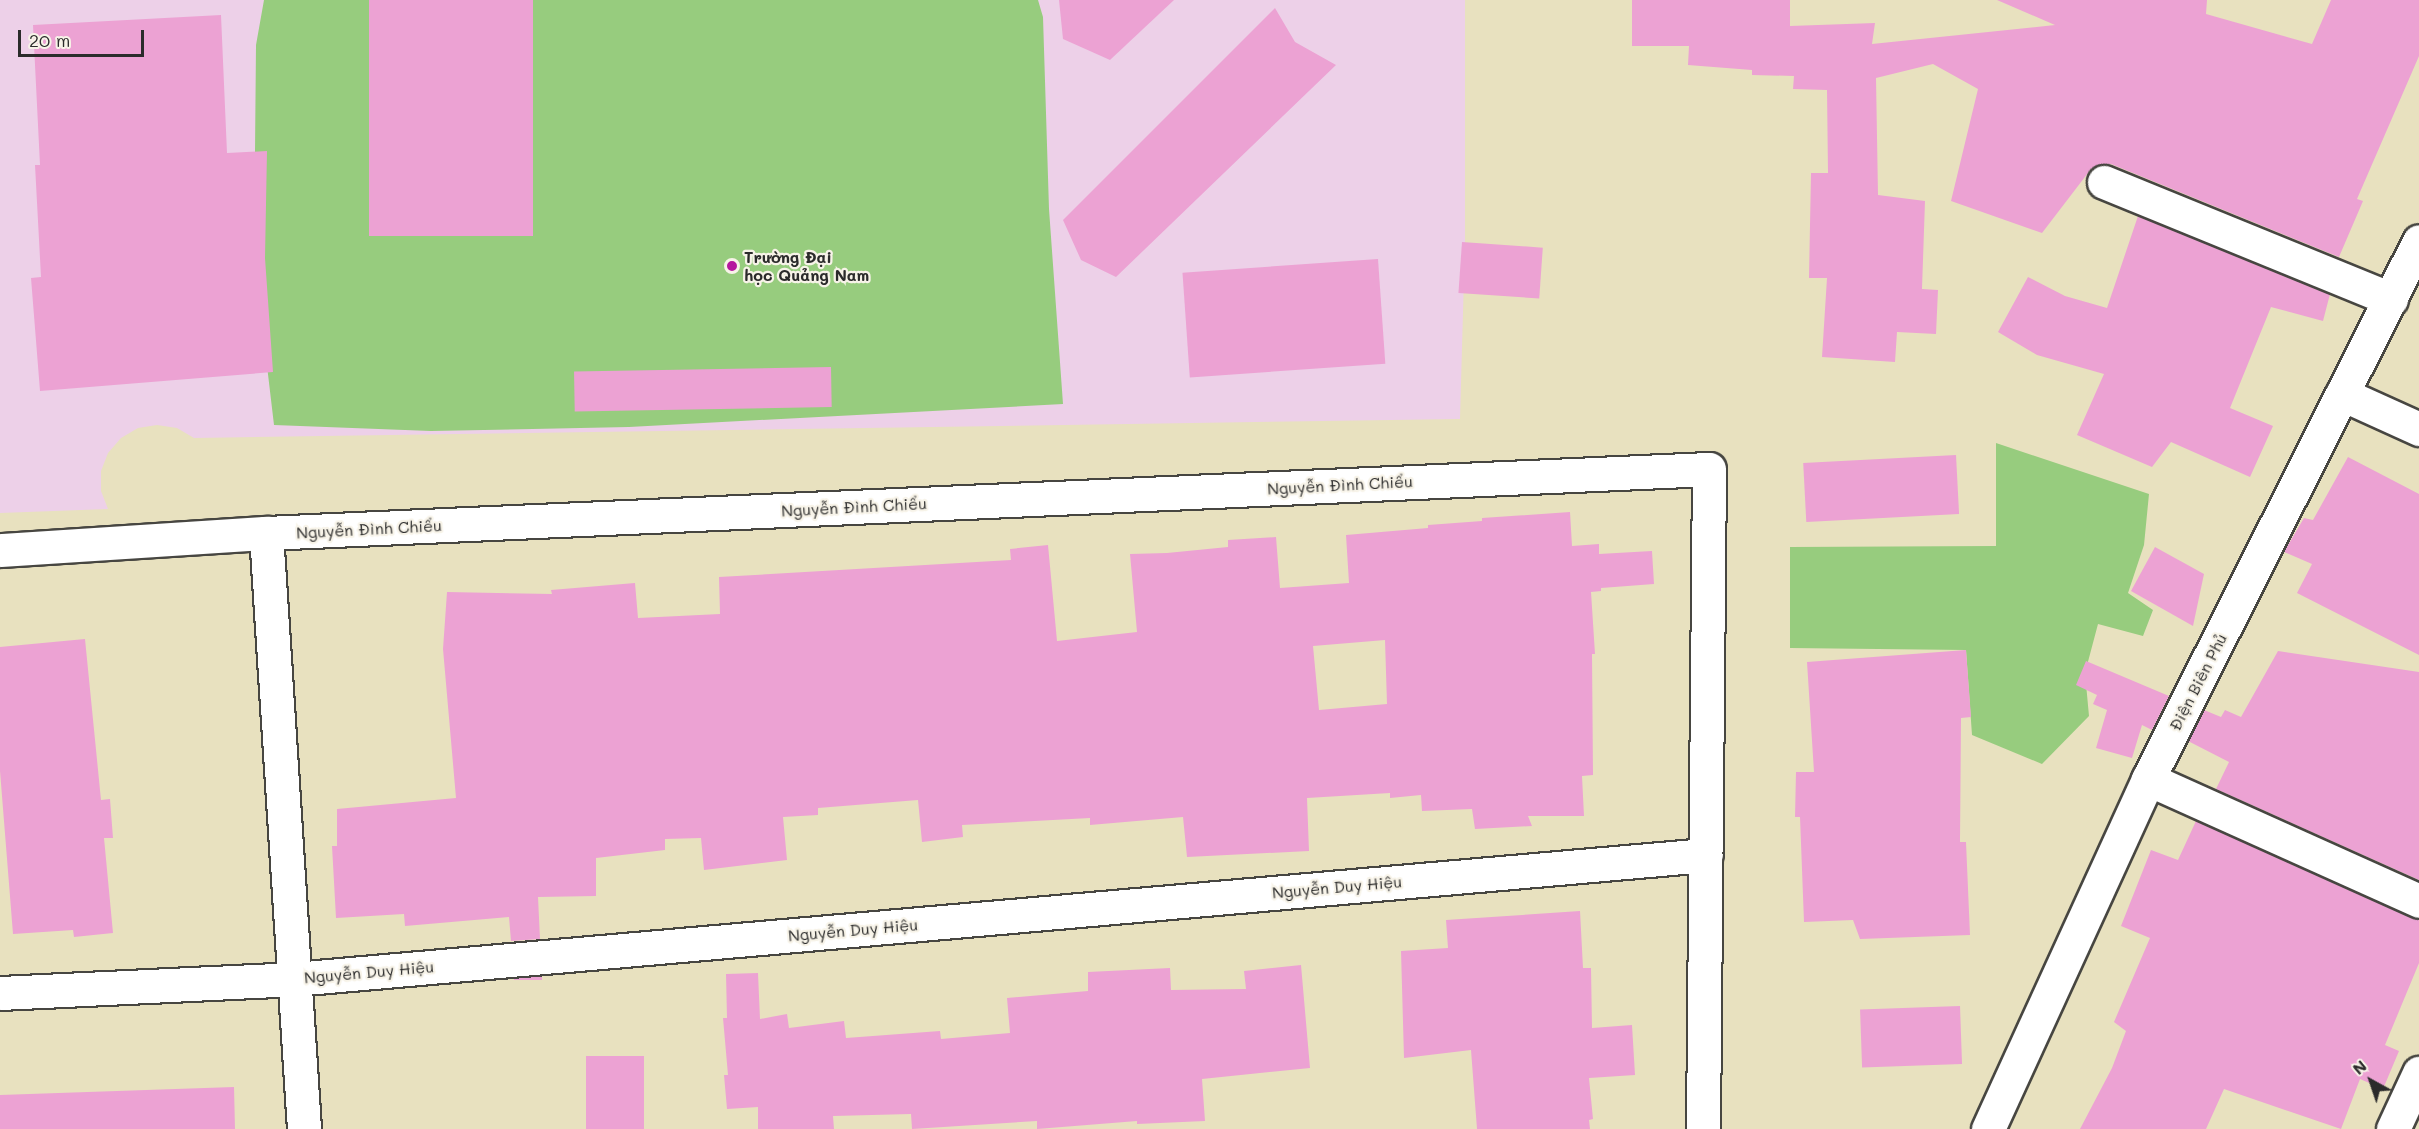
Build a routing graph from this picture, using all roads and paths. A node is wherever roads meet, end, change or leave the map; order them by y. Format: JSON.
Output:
{"nodes":[{"id":1,"x":2104,"y":182,"type":"dead end"},
{"id":2,"x":2419,"y":241,"type":"edge"},
{"id":3,"x":2391,"y":300,"type":"junction"},
{"id":4,"x":2342,"y":394,"type":"junction"},
{"id":5,"x":2419,"y":429,"type":"edge"},
{"id":6,"x":266,"y":533,"type":"junction"},
{"id":7,"x":0,"y":550,"type":"edge"},
{"id":8,"x":2148,"y":779,"type":"junction"},
{"id":9,"x":1706,"y":855,"type":"junction"},
{"id":10,"x":2419,"y":902,"type":"edge"},
{"id":11,"x":294,"y":979,"type":"junction"},
{"id":12,"x":0,"y":993,"type":"edge"},
{"id":13,"x":2419,"y":1073,"type":"edge"},
{"id":14,"x":304,"y":1129,"type":"edge"},
{"id":15,"x":1703,"y":1129,"type":"edge"},
{"id":16,"x":1988,"y":1129,"type":"edge"},
{"id":17,"x":2393,"y":1129,"type":"edge"}],
"edges":[{"from":1,"to":3,"type":"street"},
{"from":2,"to":3,"type":"street","name":"Điện Biên Phủ"},
{"from":3,"to":4,"type":"street","name":"Điện Biên Phủ"},
{"from":4,"to":5,"type":"street"},
{"from":4,"to":8,"type":"street","name":"Điện Biên Phủ"},
{"from":6,"to":7,"type":"street","name":"Nguyễn Đình Chiểu"},
{"from":6,"to":9,"type":"street","name":"Nguyễn Đình Chiểu"},
{"from":6,"to":11,"type":"street"},
{"from":8,"to":10,"type":"street"},
{"from":8,"to":16,"type":"street","name":"Điện Biên Phủ"},
{"from":9,"to":11,"type":"street","name":"Nguyễn Duy Hiệu"},
{"from":9,"to":15,"type":"street"},
{"from":11,"to":12,"type":"street","name":"Nguyễn Duy Hiệu"},
{"from":11,"to":14,"type":"street"},
{"from":13,"to":17,"type":"street"}]}
